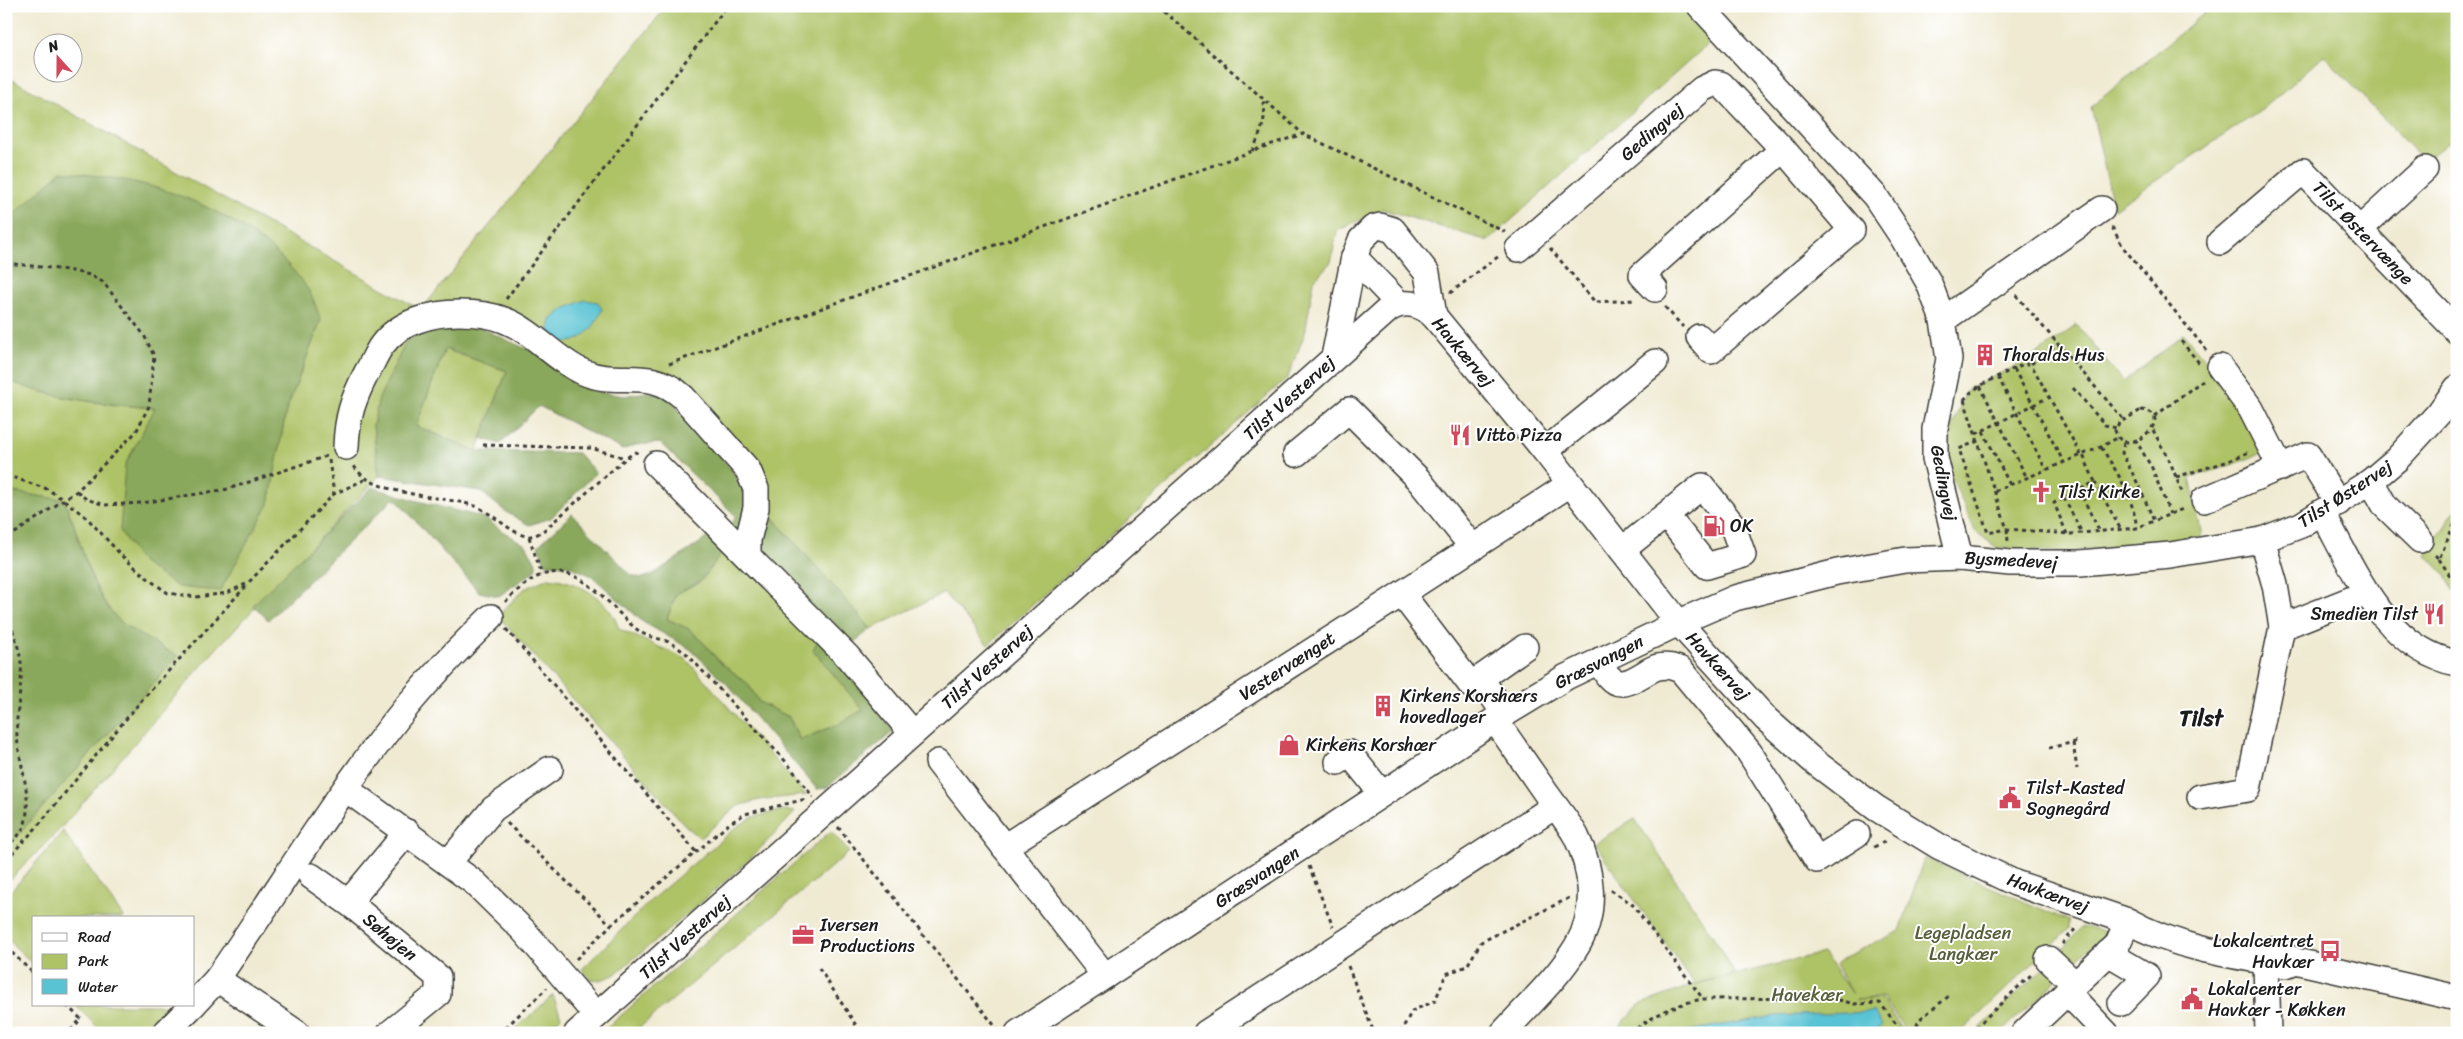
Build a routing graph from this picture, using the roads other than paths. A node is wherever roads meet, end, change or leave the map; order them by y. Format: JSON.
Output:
{"nodes":[{"id":1,"x":1700,"y":6,"type":"edge"},
{"id":2,"x":1818,"y":134,"type":"junction"},
{"id":3,"x":1787,"y":154,"type":"junction"},
{"id":4,"x":2426,"y":170,"type":"dead end"},
{"id":5,"x":2102,"y":209,"type":"road end"},
{"id":6,"x":2359,"y":230,"type":"junction"},
{"id":7,"x":1527,"y":241,"type":"road end"},
{"id":8,"x":2220,"y":242,"type":"dead end"},
{"id":9,"x":1354,"y":257,"type":"junction"},
{"id":10,"x":1656,"y":294,"type":"road end"},
{"id":11,"x":1399,"y":304,"type":"junction"},
{"id":12,"x":1434,"y":316,"type":"junction"},
{"id":13,"x":1943,"y":320,"type":"junction"},
{"id":14,"x":2457,"y":331,"type":"edge"},
{"id":15,"x":1699,"y":337,"type":"road end"},
{"id":16,"x":1334,"y":358,"type":"junction"},
{"id":17,"x":1655,"y":362,"type":"dead end"},
{"id":18,"x":2214,"y":371,"type":"road end"},
{"id":19,"x":2457,"y":388,"type":"edge"},
{"id":20,"x":1545,"y":451,"type":"junction"},
{"id":21,"x":337,"y":452,"type":"road end"},
{"id":22,"x":1296,"y":454,"type":"dead end"},
{"id":23,"x":656,"y":464,"type":"road end"},
{"id":24,"x":2281,"y":468,"type":"junction"},
{"id":25,"x":2371,"y":481,"type":"junction"},
{"id":26,"x":1570,"y":484,"type":"junction"},
{"id":27,"x":2204,"y":500,"type":"dead end"},
{"id":28,"x":2330,"y":508,"type":"junction"},
{"id":29,"x":1666,"y":515,"type":"dead end"},
{"id":30,"x":2262,"y":540,"type":"junction"},
{"id":31,"x":2420,"y":540,"type":"dead end"},
{"id":32,"x":1473,"y":548,"type":"junction"},
{"id":33,"x":1622,"y":550,"type":"junction"},
{"id":34,"x":748,"y":556,"type":"junction"},
{"id":35,"x":1960,"y":558,"type":"junction"},
{"id":36,"x":2367,"y":593,"type":"junction"},
{"id":37,"x":1402,"y":594,"type":"junction"},
{"id":38,"x":492,"y":615,"type":"road end"},
{"id":39,"x":1678,"y":622,"type":"junction"},
{"id":40,"x":2282,"y":627,"type":"junction"},
{"id":41,"x":1526,"y":647,"type":"dead end"},
{"id":42,"x":1600,"y":660,"type":"junction"},
{"id":43,"x":2457,"y":663,"type":"edge"},
{"id":44,"x":1480,"y":678,"type":"junction"},
{"id":45,"x":1500,"y":717,"type":"junction"},
{"id":46,"x":912,"y":734,"type":"junction"},
{"id":47,"x":938,"y":762,"type":"dead end"},
{"id":48,"x":1338,"y":762,"type":"dead end"},
{"id":49,"x":550,"y":769,"type":"dead end"},
{"id":50,"x":346,"y":790,"type":"junction"},
{"id":51,"x":1382,"y":794,"type":"junction"},
{"id":52,"x":2200,"y":797,"type":"dead end"},
{"id":53,"x":1555,"y":806,"type":"junction"},
{"id":54,"x":407,"y":832,"type":"junction"},
{"id":55,"x":1857,"y":834,"type":"dead end"},
{"id":56,"x":1004,"y":847,"type":"junction"},
{"id":57,"x":448,"y":862,"type":"junction"},
{"id":58,"x":311,"y":876,"type":"dead end"},
{"id":59,"x":353,"y":906,"type":"junction"},
{"id":60,"x":2128,"y":921,"type":"junction"},
{"id":61,"x":2108,"y":954,"type":"junction"},
{"id":62,"x":2267,"y":956,"type":"junction"},
{"id":63,"x":2048,"y":959,"type":"dead end"},
{"id":64,"x":1105,"y":976,"type":"junction"},
{"id":65,"x":217,"y":979,"type":"junction"},
{"id":66,"x":2071,"y":988,"type":"junction"},
{"id":67,"x":2457,"y":998,"type":"edge"},
{"id":68,"x":195,"y":1003,"type":"edge"},
{"id":69,"x":2121,"y":1003,"type":"dead end"},
{"id":70,"x":192,"y":1006,"type":"edge"},
{"id":71,"x":596,"y":1015,"type":"junction"},
{"id":72,"x":164,"y":1033,"type":"edge"},
{"id":73,"x":298,"y":1033,"type":"edge"},
{"id":74,"x":390,"y":1033,"type":"edge"},
{"id":75,"x":577,"y":1033,"type":"edge"},
{"id":76,"x":1018,"y":1033,"type":"edge"},
{"id":77,"x":1206,"y":1033,"type":"edge"},
{"id":78,"x":1502,"y":1033,"type":"edge"},
{"id":79,"x":2024,"y":1033,"type":"edge"},
{"id":80,"x":2106,"y":1033,"type":"edge"},
{"id":81,"x":2268,"y":1033,"type":"edge"}],
"edges":[{"from":1,"to":2,"type":"street","name":"Gedingvej"},
{"from":2,"to":3,"type":"street"},
{"from":2,"to":13,"type":"street","name":"Gedingvej"},
{"from":3,"to":7,"type":"street","name":"Gedingvej"},
{"from":3,"to":10,"type":"street"},
{"from":3,"to":15,"type":"street","name":"Gedingvej"},
{"from":4,"to":6,"type":"street"},
{"from":5,"to":13,"type":"street"},
{"from":6,"to":8,"type":"street","name":"Tilst Østervænge"},
{"from":6,"to":14,"type":"street","name":"Tilst Østervænge"},
{"from":9,"to":11,"type":"street"},
{"from":9,"to":12,"type":"street"},
{"from":9,"to":16,"type":"street"},
{"from":11,"to":12,"type":"street","name":"Havkærvej"},
{"from":11,"to":16,"type":"street","name":"Tilst Vestervej"},
{"from":12,"to":20,"type":"street","name":"Havkærvej"},
{"from":13,"to":35,"type":"street","name":"Gedingvej"},
{"from":16,"to":46,"type":"street","name":"Tilst Vestervej"},
{"from":17,"to":20,"type":"street"},
{"from":18,"to":24,"type":"street"},
{"from":19,"to":25,"type":"street","name":"Tilst Østervej"},
{"from":20,"to":26,"type":"street","name":"Havkærvej"},
{"from":21,"to":34,"type":"street"},
{"from":22,"to":32,"type":"street"},
{"from":23,"to":34,"type":"street"},
{"from":24,"to":27,"type":"street"},
{"from":24,"to":28,"type":"street"},
{"from":25,"to":28,"type":"street","name":"Tilst Østervej"},
{"from":25,"to":31,"type":"street"},
{"from":26,"to":32,"type":"street","name":"Vestervænget"},
{"from":26,"to":33,"type":"street","name":"Havkærvej"},
{"from":28,"to":30,"type":"street","name":"Tilst Østervej"},
{"from":28,"to":36,"type":"street"},
{"from":29,"to":33,"type":"street"},
{"from":30,"to":35,"type":"street","name":"Bysmedevej"},
{"from":30,"to":40,"type":"street"},
{"from":32,"to":37,"type":"street","name":"Vestervænget"},
{"from":33,"to":39,"type":"street","name":"Havkærvej"},
{"from":34,"to":46,"type":"street"},
{"from":35,"to":39,"type":"street","name":"Bysmedevej"},
{"from":36,"to":40,"type":"street"},
{"from":36,"to":43,"type":"street"},
{"from":37,"to":44,"type":"street"},
{"from":37,"to":56,"type":"street","name":"Vestervænget"},
{"from":38,"to":50,"type":"street"},
{"from":39,"to":42,"type":"street","name":"Græsvangen"},
{"from":39,"to":60,"type":"street","name":"Havkærvej"},
{"from":40,"to":52,"type":"street"},
{"from":41,"to":44,"type":"street"},
{"from":42,"to":45,"type":"street","name":"Græsvangen"},
{"from":42,"to":55,"type":"street","name":"Havkærvej"},
{"from":44,"to":45,"type":"street"},
{"from":45,"to":51,"type":"street","name":"Græsvangen"},
{"from":45,"to":53,"type":"street"},
{"from":46,"to":71,"type":"street","name":"Tilst Vestervej"},
{"from":47,"to":56,"type":"street"},
{"from":48,"to":51,"type":"street"},
{"from":49,"to":57,"type":"street"},
{"from":50,"to":54,"type":"street"},
{"from":50,"to":65,"type":"street"},
{"from":51,"to":64,"type":"street","name":"Græsvangen"},
{"from":53,"to":77,"type":"street"},
{"from":53,"to":78,"type":"street"},
{"from":54,"to":57,"type":"street"},
{"from":54,"to":59,"type":"street","name":"Søhøjen"},
{"from":56,"to":64,"type":"street"},
{"from":57,"to":71,"type":"street"},
{"from":58,"to":59,"type":"street"},
{"from":59,"to":74,"type":"street","name":"Søhøjen"},
{"from":60,"to":61,"type":"street"},
{"from":60,"to":62,"type":"street","name":"Havkærvej"},
{"from":61,"to":66,"type":"street"},
{"from":61,"to":69,"type":"street"},
{"from":62,"to":67,"type":"street","name":"Havkærvej"},
{"from":62,"to":81,"type":"street"},
{"from":63,"to":66,"type":"street"},
{"from":64,"to":76,"type":"street","name":"Græsvangen"},
{"from":65,"to":68,"type":"street"},
{"from":65,"to":73,"type":"street"},
{"from":66,"to":79,"type":"street"},
{"from":66,"to":80,"type":"street"},
{"from":70,"to":72,"type":"street"},
{"from":71,"to":75,"type":"street","name":"Tilst Vestervej"}]}
